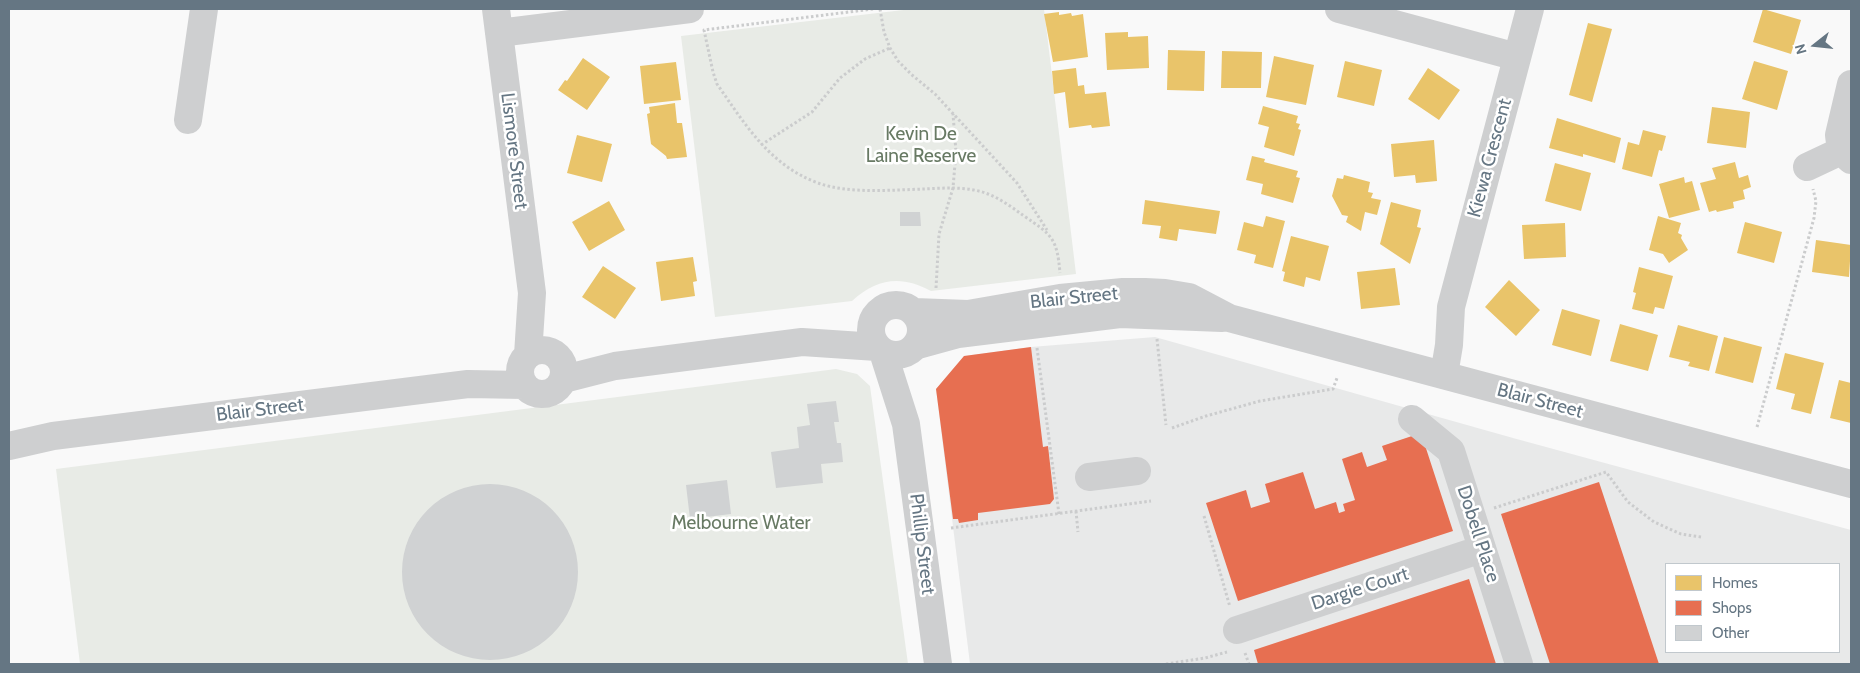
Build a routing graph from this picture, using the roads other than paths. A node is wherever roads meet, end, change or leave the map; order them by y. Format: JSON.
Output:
{"nodes":[{"id":1,"x":204,"y":9,"type":"edge"},
{"id":2,"x":690,"y":9,"type":"edge"},
{"id":3,"x":1339,"y":9,"type":"edge"},
{"id":4,"x":1530,"y":9,"type":"edge"},
{"id":5,"x":498,"y":21,"type":"edge"},
{"id":6,"x":1517,"y":58,"type":"junction"},
{"id":7,"x":1851,"y":84,"type":"edge"},
{"id":8,"x":188,"y":120,"type":"dead end"},
{"id":9,"x":1846,"y":155,"type":"edge"},
{"id":10,"x":1807,"y":166,"type":"road end"},
{"id":11,"x":925,"y":304,"type":"junction"},
{"id":12,"x":874,"y":318,"type":"junction"},
{"id":13,"x":1229,"y":318,"type":"junction"},
{"id":14,"x":802,"y":342,"type":"junction"},
{"id":15,"x":915,"y":348,"type":"junction"},
{"id":16,"x":880,"y":350,"type":"junction"},
{"id":17,"x":541,"y":365,"type":"junction"},
{"id":18,"x":1433,"y":372,"type":"junction"},
{"id":19,"x":1412,"y":419,"type":"dead end"},
{"id":20,"x":906,"y":424,"type":"junction"},
{"id":21,"x":53,"y":436,"type":"junction"},
{"id":22,"x":9,"y":437,"type":"edge"},
{"id":23,"x":9,"y":446,"type":"edge"},
{"id":24,"x":1137,"y":472,"type":"dead end"},
{"id":25,"x":1089,"y":477,"type":"dead end"},
{"id":26,"x":1851,"y":484,"type":"edge"},
{"id":27,"x":1482,"y":549,"type":"junction"},
{"id":28,"x":1240,"y":639,"type":"road end"},
{"id":29,"x":938,"y":664,"type":"edge"},
{"id":30,"x":1519,"y":664,"type":"edge"}],
"edges":[{"from":1,"to":8,"type":"street"},
{"from":2,"to":5,"type":"street"},
{"from":3,"to":6,"type":"street"},
{"from":4,"to":6,"type":"street","name":"Kiewa Crescent"},
{"from":5,"to":17,"type":"street","name":"Lismore Street"},
{"from":6,"to":18,"type":"street","name":"Kiewa Crescent"},
{"from":7,"to":9,"type":"street"},
{"from":9,"to":10,"type":"street"},
{"from":11,"to":12,"type":"street"},
{"from":11,"to":13,"type":"street","name":"Blair Street"},
{"from":11,"to":15,"type":"street"},
{"from":12,"to":14,"type":"street","name":"Blair Street"},
{"from":12,"to":16,"type":"street"},
{"from":13,"to":15,"type":"street","name":"Blair Street"},
{"from":13,"to":18,"type":"street","name":"Blair Street"},
{"from":14,"to":16,"type":"street","name":"Blair Street"},
{"from":14,"to":17,"type":"street","name":"Blair Street"},
{"from":15,"to":16,"type":"street"},
{"from":15,"to":20,"type":"street","name":"Phillip Street"},
{"from":16,"to":20,"type":"street","name":"Phillip Street"},
{"from":17,"to":21,"type":"street","name":"Blair Street"},
{"from":18,"to":26,"type":"street","name":"Blair Street"},
{"from":19,"to":27,"type":"street","name":"Dobell Place"},
{"from":20,"to":29,"type":"street","name":"Phillip Street"},
{"from":21,"to":22,"type":"street","name":"Blair Street"},
{"from":21,"to":23,"type":"street","name":"Blair Street"},
{"from":24,"to":25,"type":"street"},
{"from":27,"to":28,"type":"street","name":"Dargie Court"},
{"from":27,"to":30,"type":"street","name":"Dobell Place"}]}
